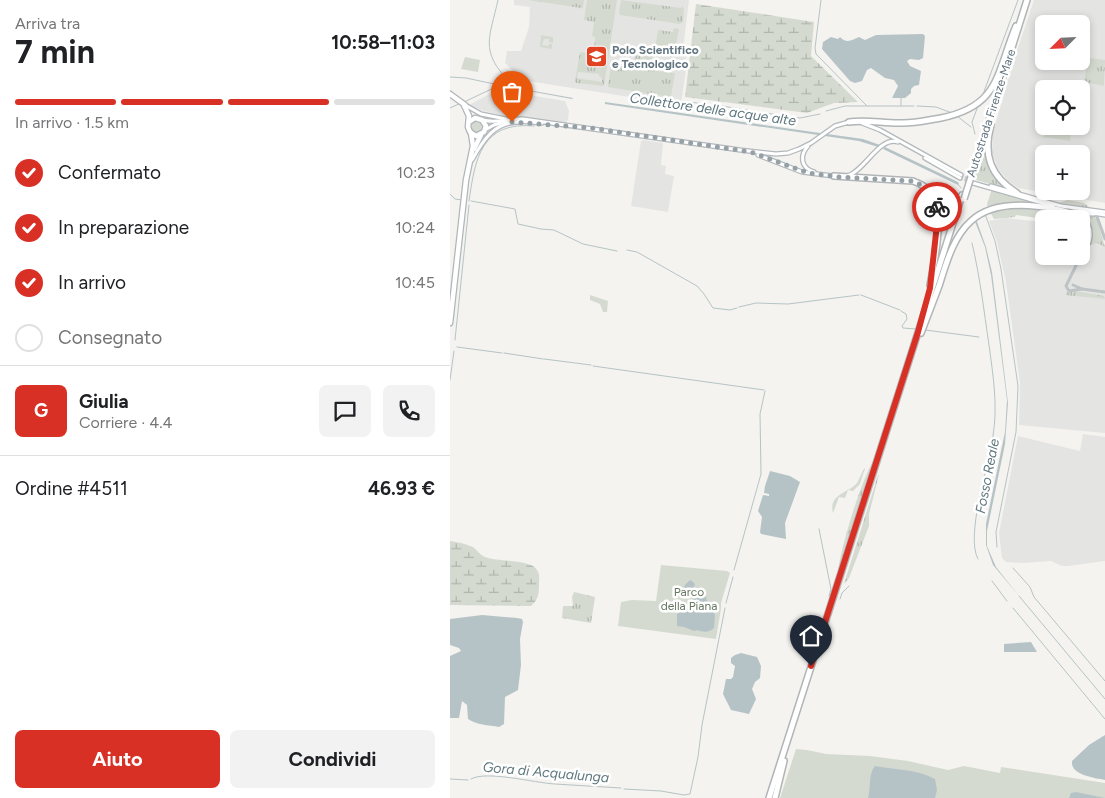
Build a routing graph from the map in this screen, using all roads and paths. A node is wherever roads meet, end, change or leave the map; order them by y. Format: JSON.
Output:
{"nodes":[{"id":1,"x":1026,"y":0,"type":"edge"},
{"id":2,"x":1016,"y":26,"type":"junction"},
{"id":3,"x":1002,"y":80,"type":"junction"},
{"id":4,"x":450,"y":94,"type":"edge"},
{"id":5,"x":463,"y":104,"type":"junction"},
{"id":6,"x":478,"y":118,"type":"junction"},
{"id":7,"x":509,"y":119,"type":"junction"},
{"id":8,"x":483,"y":120,"type":"junction"},
{"id":9,"x":469,"y":122,"type":"junction"},
{"id":10,"x":849,"y":122,"type":"junction"},
{"id":11,"x":874,"y":127,"type":"junction"},
{"id":12,"x":591,"y":128,"type":"junction"},
{"id":13,"x":471,"y":133,"type":"junction"},
{"id":14,"x":486,"y":133,"type":"junction"},
{"id":15,"x":481,"y":135,"type":"junction"},
{"id":16,"x":811,"y":143,"type":"junction"},
{"id":17,"x":885,"y":143,"type":"junction"},
{"id":18,"x":751,"y":152,"type":"junction"},
{"id":19,"x":470,"y":162,"type":"junction"},
{"id":20,"x":822,"y":175,"type":"junction"},
{"id":21,"x":834,"y":176,"type":"junction"},
{"id":22,"x":971,"y":179,"type":"junction"},
{"id":23,"x":1017,"y":193,"type":"junction"},
{"id":24,"x":1053,"y":210,"type":"edge"},
{"id":25,"x":1090,"y":212,"type":"edge"},
{"id":26,"x":1096,"y":212,"type":"junction"},
{"id":27,"x":1105,"y":213,"type":"edge"},
{"id":28,"x":1090,"y":217,"type":"edge"},
{"id":29,"x":1105,"y":239,"type":"edge"},
{"id":30,"x":1077,"y":265,"type":"edge"},
{"id":31,"x":1068,"y":284,"type":"junction"},
{"id":32,"x":1073,"y":285,"type":"junction"},
{"id":33,"x":1082,"y":289,"type":"junction"},
{"id":34,"x":1072,"y":290,"type":"junction"},
{"id":35,"x":1104,"y":291,"type":"edge"},
{"id":36,"x":450,"y":323,"type":"edge"},
{"id":37,"x":920,"y":332,"type":"junction"},
{"id":38,"x":771,"y":798,"type":"edge"}],
"edges":[{"from":1,"to":2,"type":"highway","name":"Autostrada Firenze-Mare"},
{"from":1,"to":3,"type":"highway","name":"Autostrada Firenze-Mare"},
{"from":2,"to":10,"type":"highway"},
{"from":2,"to":22,"type":"highway","name":"Autostrada Firenze-Mare"},
{"from":3,"to":22,"type":"highway","name":"Autostrada Firenze-Mare"},
{"from":3,"to":23,"type":"highway"},
{"from":4,"to":5,"type":"main road"},
{"from":5,"to":6,"type":"main road"},
{"from":5,"to":7,"type":"main road"},
{"from":5,"to":9,"type":"main road"},
{"from":6,"to":8,"type":"main road"},
{"from":6,"to":9,"type":"main road"},
{"from":7,"to":8,"type":"main road"},
{"from":7,"to":12,"type":"main road"},
{"from":8,"to":14,"type":"main road"},
{"from":9,"to":13,"type":"main road"},
{"from":10,"to":11,"type":"main road"},
{"from":10,"to":16,"type":"main road"},
{"from":11,"to":17,"type":"main road"},
{"from":11,"to":17,"type":"main road"},
{"from":12,"to":14,"type":"main road"},
{"from":12,"to":18,"type":"main road"},
{"from":13,"to":15,"type":"main road"},
{"from":13,"to":19,"type":"main road"},
{"from":14,"to":15,"type":"main road"},
{"from":14,"to":19,"type":"main road"},
{"from":15,"to":19,"type":"main road"},
{"from":16,"to":18,"type":"main road"},
{"from":16,"to":20,"type":"main road"},
{"from":17,"to":21,"type":"main road"},
{"from":18,"to":20,"type":"main road"},
{"from":19,"to":36,"type":"main road"},
{"from":20,"to":21,"type":"main road"},
{"from":21,"to":37,"type":"highway"},
{"from":22,"to":23,"type":"main road"},
{"from":22,"to":26,"type":"main road"},
{"from":22,"to":37,"type":"highway","name":"Autostrada Firenze-Mare","bridge":true},
{"from":23,"to":26,"type":"main road"},
{"from":24,"to":37,"type":"highway"},
{"from":25,"to":26,"type":"highway"},
{"from":26,"to":27,"type":"main road"},
{"from":26,"to":28,"type":"street"},
{"from":26,"to":29,"type":"street"},
{"from":30,"to":31,"type":"street"},
{"from":31,"to":32,"type":"street"},
{"from":31,"to":34,"type":"street"},
{"from":32,"to":33,"type":"street"},
{"from":32,"to":34,"type":"street"},
{"from":33,"to":34,"type":"street"},
{"from":33,"to":35,"type":"street"},
{"from":37,"to":38,"type":"highway","name":"Autostrada Firenze-Mare"},
{"from":37,"to":38,"type":"highway","name":"Autostrada Firenze-Mare"}]}
